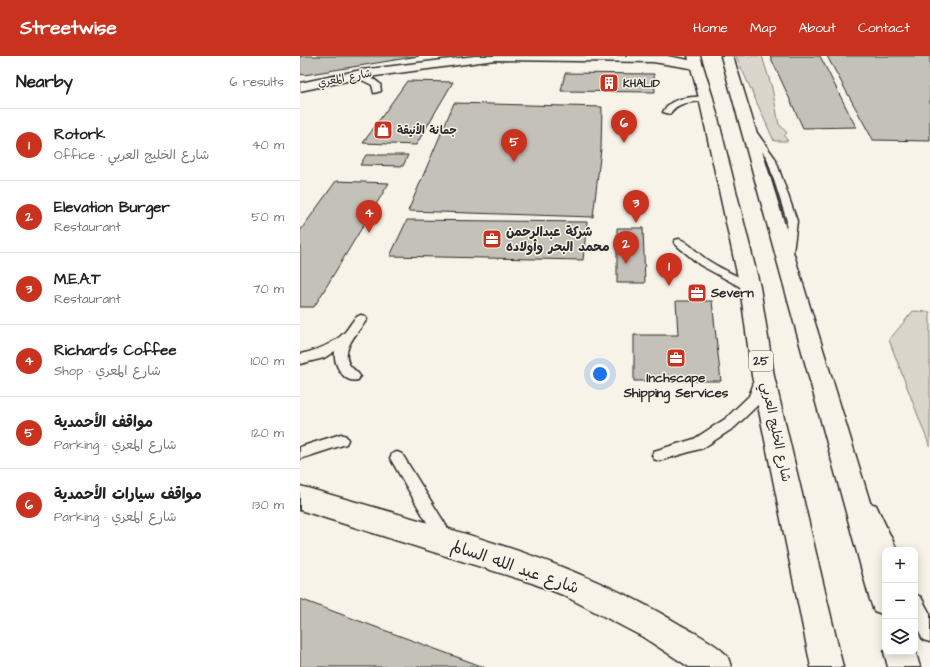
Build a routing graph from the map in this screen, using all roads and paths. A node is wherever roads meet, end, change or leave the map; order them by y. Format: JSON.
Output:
{"nodes":[{"id":1,"x":670,"y":56,"type":"edge"},
{"id":2,"x":727,"y":56,"type":"edge"},
{"id":3,"x":653,"y":58,"type":"junction"},
{"id":4,"x":695,"y":60,"type":"edge"},
{"id":5,"x":351,"y":76,"type":"junction"},
{"id":6,"x":300,"y":87,"type":"edge"},
{"id":7,"x":377,"y":91,"type":"dead end"},
{"id":8,"x":706,"y":98,"type":"junction"},
{"id":9,"x":667,"y":112,"type":"dead end"},
{"id":10,"x":679,"y":242,"type":"dead end"},
{"id":11,"x":750,"y":287,"type":"junction"},
{"id":12,"x":362,"y":320,"type":"dead end"},
{"id":13,"x":348,"y":336,"type":"junction"},
{"id":14,"x":300,"y":359,"type":"edge"},
{"id":15,"x":353,"y":376,"type":"dead end"},
{"id":16,"x":763,"y":376,"type":"junction"},
{"id":17,"x":341,"y":440,"type":"dead end"},
{"id":18,"x":300,"y":453,"type":"edge"},
{"id":19,"x":659,"y":455,"type":"dead end"},
{"id":20,"x":397,"y":458,"type":"dead end"},
{"id":21,"x":844,"y":459,"type":"junction"},
{"id":22,"x":300,"y":498,"type":"edge"},
{"id":23,"x":448,"y":543,"type":"junction"},
{"id":24,"x":888,"y":547,"type":"edge"},
{"id":25,"x":882,"y":590,"type":"edge"},
{"id":26,"x":918,"y":609,"type":"edge"},
{"id":27,"x":930,"y":633,"type":"edge"},
{"id":28,"x":901,"y":655,"type":"edge"},
{"id":29,"x":715,"y":667,"type":"edge"},
{"id":30,"x":827,"y":667,"type":"edge"},
{"id":31,"x":904,"y":667,"type":"edge"}],
"edges":[{"from":1,"to":3,"type":"main road","name":"شارع المعري"},
{"from":2,"to":21,"type":"main road"},
{"from":3,"to":4,"type":"main road","name":"شارع المعري"},
{"from":3,"to":5,"type":"main road","name":"شارع المعري"},
{"from":4,"to":8,"type":"main road","name":"شارع الخليج العربي","number":"25"},
{"from":5,"to":6,"type":"main road","name":"شارع المعري"},
{"from":5,"to":7,"type":"lane"},
{"from":8,"to":9,"type":"lane"},
{"from":8,"to":11,"type":"main road","name":"شارع الخليج العربي","number":"25"},
{"from":10,"to":11,"type":"lane"},
{"from":11,"to":16,"type":"main road","name":"شارع الخليج العربي","number":"25"},
{"from":12,"to":13,"type":"lane"},
{"from":13,"to":14,"type":"lane"},
{"from":13,"to":15,"type":"lane"},
{"from":16,"to":19,"type":"lane"},
{"from":16,"to":30,"type":"main road","name":"شارع الخليج العربي","number":"25"},
{"from":17,"to":18,"type":"lane"},
{"from":20,"to":23,"type":"lane"},
{"from":21,"to":24,"type":"lane"},
{"from":21,"to":25,"type":"main road"},
{"from":22,"to":23,"type":"main road","name":"شارع عبد الله السالم"},
{"from":23,"to":29,"type":"main road","name":"شارع عبد الله السالم"},
{"from":26,"to":27,"type":"lane"},
{"from":28,"to":31,"type":"main road"}]}
